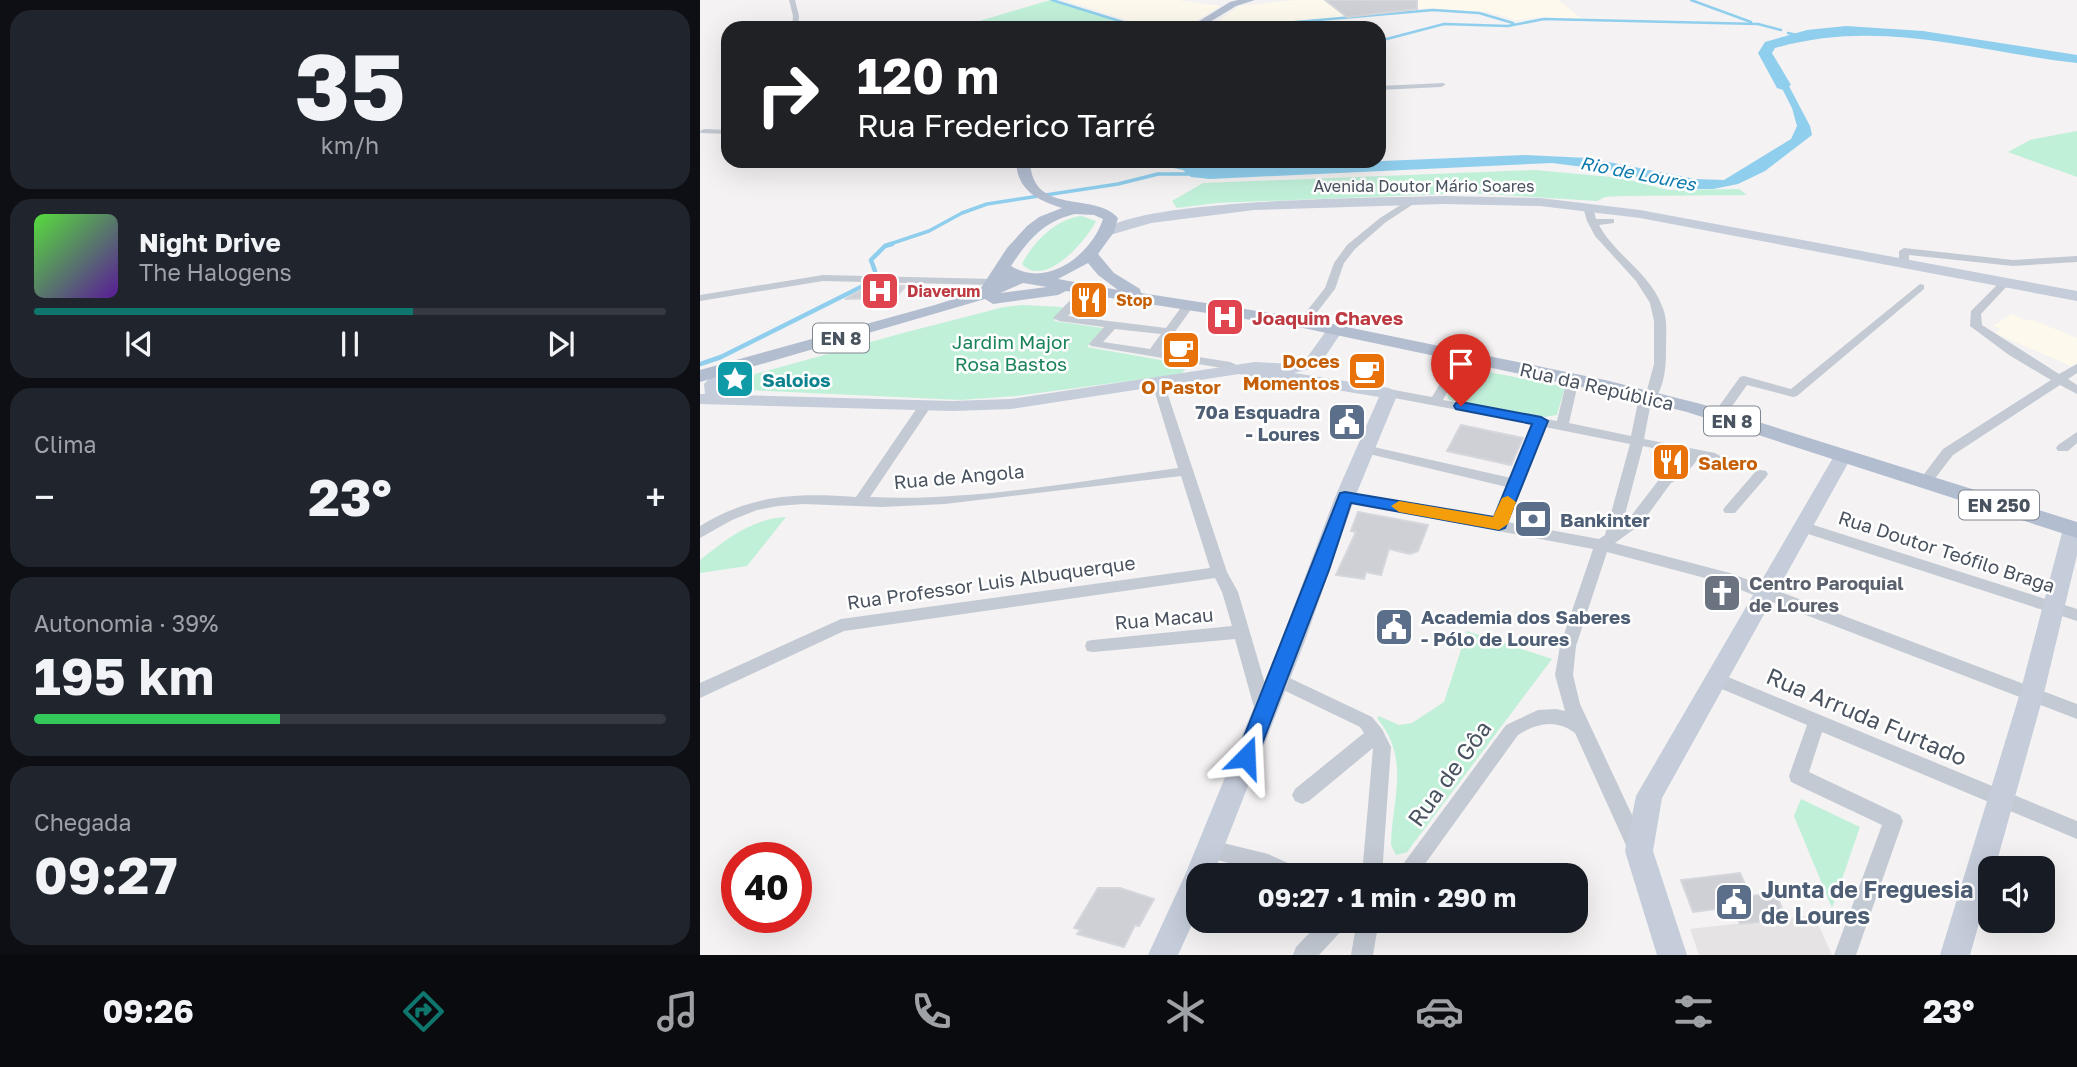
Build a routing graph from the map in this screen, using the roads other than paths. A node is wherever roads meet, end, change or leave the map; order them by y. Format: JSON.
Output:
{"nodes":[{"id":1,"x":792,"y":0,"type":"edge"},
{"id":2,"x":1251,"y":0,"type":"edge"},
{"id":3,"x":1234,"y":2,"type":"edge"},
{"id":4,"x":796,"y":21,"type":"edge"},
{"id":5,"x":1203,"y":21,"type":"edge"},
{"id":6,"x":1441,"y":85,"type":"dead end"},
{"id":7,"x":1386,"y":88,"type":"edge"},
{"id":8,"x":704,"y":131,"type":"dead end"},
{"id":9,"x":721,"y":132,"type":"edge"},
{"id":10,"x":1022,"y":168,"type":"edge"},
{"id":11,"x":1044,"y":199,"type":"junction"},
{"id":12,"x":1413,"y":201,"type":"junction"},
{"id":13,"x":1082,"y":209,"type":"junction"},
{"id":14,"x":1105,"y":213,"type":"junction"},
{"id":15,"x":1591,"y":215,"type":"junction"},
{"id":16,"x":1149,"y":219,"type":"junction"},
{"id":17,"x":1045,"y":220,"type":"junction"},
{"id":18,"x":1611,"y":221,"type":"dead end"},
{"id":19,"x":1110,"y":231,"type":"junction"},
{"id":20,"x":1090,"y":253,"type":"junction"},
{"id":21,"x":2077,"y":259,"type":"edge"},
{"id":22,"x":1904,"y":263,"type":"junction"},
{"id":23,"x":1004,"y":265,"type":"junction"},
{"id":24,"x":1028,"y":278,"type":"junction"},
{"id":25,"x":941,"y":279,"type":"junction"},
{"id":26,"x":2010,"y":284,"type":"junction"},
{"id":27,"x":1920,"y":287,"type":"dead end"},
{"id":28,"x":989,"y":288,"type":"junction"},
{"id":29,"x":1080,"y":289,"type":"junction"},
{"id":30,"x":2077,"y":296,"type":"edge"},
{"id":31,"x":700,"y":298,"type":"edge"},
{"id":32,"x":1146,"y":298,"type":"junction"},
{"id":33,"x":1189,"y":304,"type":"junction"},
{"id":34,"x":941,"y":309,"type":"junction"},
{"id":35,"x":1303,"y":323,"type":"junction"},
{"id":36,"x":1112,"y":325,"type":"junction"},
{"id":37,"x":1335,"y":330,"type":"junction"},
{"id":38,"x":1169,"y":332,"type":"junction"},
{"id":39,"x":1153,"y":354,"type":"junction"},
{"id":40,"x":1462,"y":356,"type":"junction"},
{"id":41,"x":1312,"y":363,"type":"junction"},
{"id":42,"x":741,"y":366,"type":"junction"},
{"id":43,"x":2077,"y":368,"type":"edge"},
{"id":44,"x":1242,"y":370,"type":"junction"},
{"id":45,"x":700,"y":376,"type":"edge"},
{"id":46,"x":1573,"y":379,"type":"junction"},
{"id":47,"x":2058,"y":381,"type":"junction"},
{"id":48,"x":1322,"y":382,"type":"junction"},
{"id":49,"x":1158,"y":383,"type":"junction"},
{"id":50,"x":700,"y":390,"type":"edge"},
{"id":51,"x":2077,"y":390,"type":"edge"},
{"id":52,"x":1389,"y":393,"type":"junction"},
{"id":53,"x":1647,"y":398,"type":"junction"},
{"id":54,"x":700,"y":399,"type":"edge"},
{"id":55,"x":727,"y":399,"type":"junction"},
{"id":56,"x":1436,"y":401,"type":"junction"},
{"id":57,"x":926,"y":405,"type":"junction"},
{"id":58,"x":1718,"y":416,"type":"junction"},
{"id":59,"x":1541,"y":421,"type":"junction"},
{"id":60,"x":1562,"y":426,"type":"junction"},
{"id":61,"x":2077,"y":436,"type":"edge"},
{"id":62,"x":1637,"y":442,"type":"junction"},
{"id":63,"x":2063,"y":448,"type":"dead end"},
{"id":64,"x":1365,"y":449,"type":"junction"},
{"id":65,"x":1696,"y":453,"type":"junction"},
{"id":66,"x":1843,"y":456,"type":"junction"},
{"id":67,"x":1715,"y":457,"type":"dead end"},
{"id":68,"x":1186,"y":471,"type":"junction"},
{"id":69,"x":1761,"y":474,"type":"dead end"},
{"id":70,"x":1925,"y":482,"type":"junction"},
{"id":71,"x":1515,"y":484,"type":"junction"},
{"id":72,"x":1345,"y":497,"type":"junction"},
{"id":73,"x":861,"y":500,"type":"junction"},
{"id":74,"x":1730,"y":510,"type":"dead end"},
{"id":75,"x":1499,"y":524,"type":"junction"},
{"id":76,"x":1804,"y":527,"type":"junction"},
{"id":77,"x":2075,"y":529,"type":"edge"},
{"id":78,"x":700,"y":533,"type":"edge"},
{"id":79,"x":1607,"y":541,"type":"junction"},
{"id":80,"x":1219,"y":572,"type":"junction"},
{"id":81,"x":1767,"y":594,"type":"junction"},
{"id":82,"x":2052,"y":607,"type":"junction"},
{"id":83,"x":2077,"y":615,"type":"edge"},
{"id":84,"x":1240,"y":632,"type":"junction"},
{"id":85,"x":1093,"y":646,"type":"dead end"},
{"id":86,"x":1277,"y":679,"type":"junction"},
{"id":87,"x":1716,"y":679,"type":"junction"},
{"id":88,"x":700,"y":691,"type":"edge"},
{"id":89,"x":2032,"y":693,"type":"junction"},
{"id":90,"x":1264,"y":711,"type":"junction"},
{"id":91,"x":2077,"y":712,"type":"edge"},
{"id":92,"x":1817,"y":721,"type":"junction"},
{"id":93,"x":1583,"y":729,"type":"junction"},
{"id":94,"x":1376,"y":734,"type":"junction"},
{"id":95,"x":1302,"y":795,"type":"dead end"},
{"id":96,"x":1999,"y":798,"type":"junction"},
{"id":97,"x":2077,"y":831,"type":"edge"},
{"id":98,"x":1211,"y":849,"type":"junction"},
{"id":99,"x":1639,"y":851,"type":"junction"},
{"id":100,"x":1205,"y":863,"type":"edge"},
{"id":101,"x":1264,"y":863,"type":"edge"},
{"id":102,"x":1373,"y":863,"type":"edge"},
{"id":103,"x":1414,"y":863,"type":"edge"},
{"id":104,"x":1186,"y":904,"type":"edge"},
{"id":105,"x":1325,"y":933,"type":"edge"},
{"id":106,"x":1366,"y":933,"type":"edge"},
{"id":107,"x":1163,"y":955,"type":"edge"},
{"id":108,"x":1304,"y":955,"type":"edge"},
{"id":109,"x":1362,"y":955,"type":"edge"},
{"id":110,"x":1672,"y":955,"type":"edge"},
{"id":111,"x":1844,"y":955,"type":"edge"},
{"id":112,"x":1955,"y":955,"type":"edge"}],
"edges":[{"from":1,"to":4,"type":"street"},
{"from":2,"to":3,"type":"main road"},
{"from":3,"to":5,"type":"main road"},
{"from":6,"to":7,"type":"street"},
{"from":8,"to":9,"type":"street"},
{"from":10,"to":11,"type":"main road"},
{"from":11,"to":13,"type":"main road"},
{"from":11,"to":17,"type":"main road"},
{"from":12,"to":15,"type":"street","name":"Avenida Doutor Mário Soares"},
{"from":12,"to":16,"type":"street","name":"Avenida Doutor Mário Soares"},
{"from":12,"to":35,"type":"street"},
{"from":13,"to":14,"type":"main road"},
{"from":13,"to":17,"type":"main road"},
{"from":14,"to":16,"type":"street","name":"Avenida Doutor Mário Soares"},
{"from":14,"to":19,"type":"main road"},
{"from":15,"to":18,"type":"street"},
{"from":15,"to":22,"type":"street","name":"Avenida Doutor Mário Soares"},
{"from":15,"to":53,"type":"street"},
{"from":16,"to":19,"type":"street","name":"Avenida Doutor Mário Soares"},
{"from":17,"to":23,"type":"main road"},
{"from":19,"to":20,"type":"main road"},
{"from":20,"to":24,"type":"main road"},
{"from":20,"to":32,"type":"main road","name":"Rua da República"},
{"from":21,"to":22,"type":"street"},
{"from":22,"to":26,"type":"street","name":"Avenida Doutor Mário Soares"},
{"from":23,"to":24,"type":"main road","name":"Rua da República"},
{"from":23,"to":25,"type":"street"},
{"from":23,"to":28,"type":"main road"},
{"from":24,"to":28,"type":"main road"},
{"from":24,"to":29,"type":"main road","name":"Rua da República"},
{"from":25,"to":28,"type":"street"},
{"from":25,"to":31,"type":"street"},
{"from":26,"to":30,"type":"street","name":"Avenida Doutor Mário Soares"},
{"from":26,"to":47,"type":"street"},
{"from":27,"to":58,"type":"street"},
{"from":28,"to":34,"type":"main road","number":"EN 8"},
{"from":29,"to":32,"type":"main road","name":"Rua da República"},
{"from":29,"to":34,"type":"main road"},
{"from":29,"to":36,"type":"street"},
{"from":32,"to":33,"type":"main road","name":"Rua da República","number":"EN 8"},
{"from":33,"to":35,"type":"main road","name":"Rua da República","number":"EN 8"},
{"from":33,"to":38,"type":"street"},
{"from":34,"to":42,"type":"main road","number":"EN 8"},
{"from":35,"to":37,"type":"main road","name":"Rua da República","number":"EN 8"},
{"from":36,"to":38,"type":"street"},
{"from":36,"to":39,"type":"street"},
{"from":37,"to":40,"type":"main road","name":"Rua da República","number":"EN 8"},
{"from":37,"to":41,"type":"street"},
{"from":38,"to":39,"type":"street"},
{"from":39,"to":44,"type":"street"},
{"from":40,"to":46,"type":"main road","name":"Rua da República","number":"EN 8"},
{"from":40,"to":56,"type":"street"},
{"from":41,"to":44,"type":"street"},
{"from":41,"to":48,"type":"street"},
{"from":42,"to":45,"type":"main road","number":"EN 8"},
{"from":42,"to":55,"type":"street"},
{"from":43,"to":47,"type":"street"},
{"from":44,"to":48,"type":"street"},
{"from":44,"to":49,"type":"street"},
{"from":46,"to":53,"type":"main road","name":"Rua da República","number":"EN 8"},
{"from":46,"to":60,"type":"street"},
{"from":47,"to":51,"type":"street"},
{"from":47,"to":70,"type":"street"},
{"from":48,"to":52,"type":"street"},
{"from":49,"to":57,"type":"street"},
{"from":49,"to":68,"type":"street"},
{"from":50,"to":55,"type":"street"},
{"from":52,"to":56,"type":"street"},
{"from":52,"to":64,"type":"street"},
{"from":53,"to":58,"type":"main road","name":"Rua da República","number":"EN 8"},
{"from":53,"to":62,"type":"street"},
{"from":54,"to":55,"type":"street"},
{"from":55,"to":57,"type":"street"},
{"from":56,"to":59,"type":"street"},
{"from":57,"to":73,"type":"street"},
{"from":58,"to":66,"type":"main road","name":"Rua da República","number":"EN 8"},
{"from":59,"to":60,"type":"street"},
{"from":59,"to":71,"type":"street"},
{"from":60,"to":62,"type":"street"},
{"from":61,"to":63,"type":"street"},
{"from":62,"to":65,"type":"street"},
{"from":62,"to":79,"type":"street"},
{"from":64,"to":71,"type":"street"},
{"from":64,"to":72,"type":"street"},
{"from":65,"to":67,"type":"street"},
{"from":65,"to":79,"type":"street"},
{"from":66,"to":70,"type":"main road","name":"Rua da República","number":"EN 250"},
{"from":66,"to":76,"type":"street"},
{"from":68,"to":73,"type":"street","name":"Rua de Angola"},
{"from":68,"to":80,"type":"street"},
{"from":69,"to":74,"type":"street"},
{"from":70,"to":77,"type":"main road","name":"Rua da República","number":"EN 250"},
{"from":71,"to":75,"type":"street"},
{"from":72,"to":75,"type":"street"},
{"from":72,"to":86,"type":"street"},
{"from":73,"to":78,"type":"street","name":"Rua de Angola"},
{"from":75,"to":79,"type":"street"},
{"from":76,"to":81,"type":"street"},
{"from":76,"to":82,"type":"street","name":"Rua Doutor Teófilo Braga"},
{"from":77,"to":82,"type":"street","number":"EN 250"},
{"from":79,"to":81,"type":"street"},
{"from":79,"to":93,"type":"street"},
{"from":80,"to":84,"type":"street"},
{"from":80,"to":88,"type":"street","name":"Rua Professor Luis Albuquerque"},
{"from":81,"to":87,"type":"street"},
{"from":81,"to":89,"type":"street"},
{"from":82,"to":83,"type":"street","name":"Rua Doutor Teófilo Braga"},
{"from":82,"to":89,"type":"street","number":"EN 250"},
{"from":84,"to":85,"type":"street","name":"Rua Macau"},
{"from":84,"to":90,"type":"street"},
{"from":86,"to":90,"type":"street"},
{"from":86,"to":94,"type":"street"},
{"from":87,"to":92,"type":"street","name":"Rua Arruda Furtado"},
{"from":87,"to":99,"type":"street"},
{"from":89,"to":91,"type":"street"},
{"from":89,"to":96,"type":"street","number":"EN 250"},
{"from":90,"to":98,"type":"street"},
{"from":92,"to":96,"type":"street","name":"Rua Arruda Furtado"},
{"from":92,"to":111,"type":"street"},
{"from":93,"to":99,"type":"street"},
{"from":93,"to":103,"type":"street","name":"Rua de Gôa"},
{"from":94,"to":95,"type":"street"},
{"from":94,"to":102,"type":"street"},
{"from":96,"to":97,"type":"street","name":"Rua Arruda Furtado"},
{"from":96,"to":112,"type":"street","number":"EN 250"},
{"from":98,"to":100,"type":"street"},
{"from":98,"to":101,"type":"street"},
{"from":99,"to":110,"type":"street"},
{"from":104,"to":107,"type":"street"},
{"from":105,"to":108,"type":"street"},
{"from":106,"to":109,"type":"street"}]}
